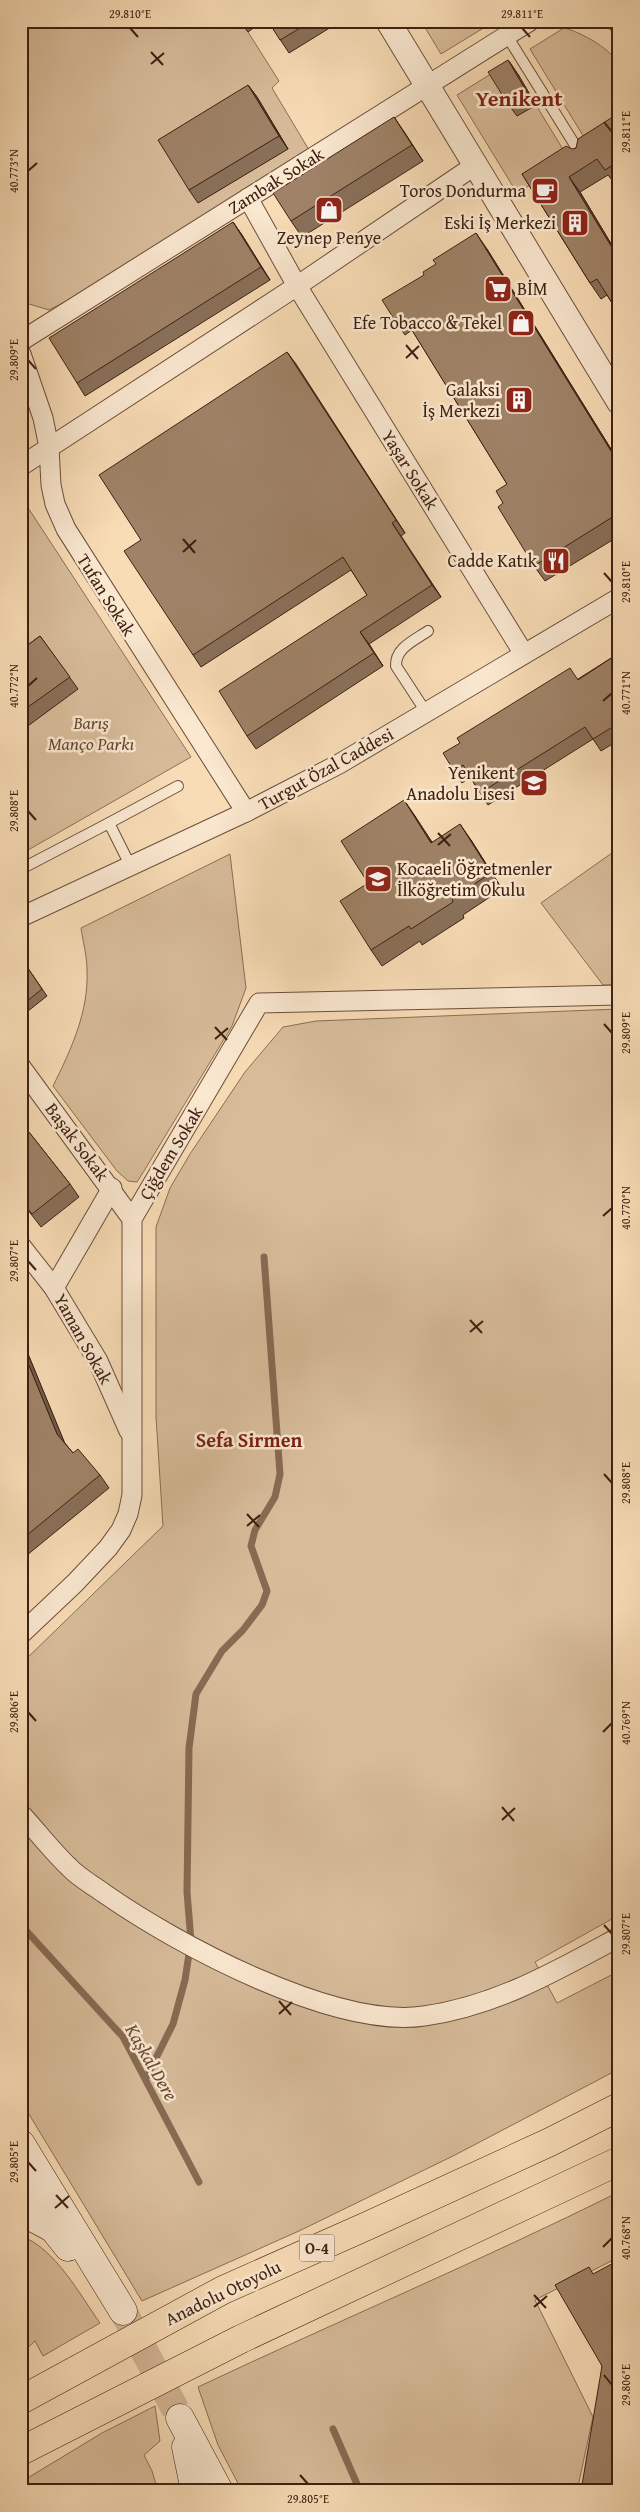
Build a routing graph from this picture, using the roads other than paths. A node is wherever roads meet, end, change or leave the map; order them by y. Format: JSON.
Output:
{"nodes":[{"id":1,"x":388,"y":21,"type":"edge"},
{"id":2,"x":530,"y":21,"type":"edge"},
{"id":3,"x":616,"y":21,"type":"edge"},
{"id":4,"x":619,"y":24,"type":"edge"},
{"id":5,"x":507,"y":36,"type":"junction"},
{"id":6,"x":427,"y":86,"type":"junction"},
{"id":7,"x":583,"y":158,"type":"edge"},
{"id":8,"x":474,"y":166,"type":"junction"},
{"id":9,"x":248,"y":198,"type":"junction"},
{"id":10,"x":297,"y":286,"type":"junction"},
{"id":11,"x":21,"y":340,"type":"edge"},
{"id":12,"x":21,"y":354,"type":"edge"},
{"id":13,"x":619,"y":402,"type":"edge"},
{"id":14,"x":49,"y":447,"type":"junction"},
{"id":15,"x":21,"y":466,"type":"edge"},
{"id":16,"x":619,"y":598,"type":"edge"},
{"id":17,"x":428,"y":631,"type":"dead end"},
{"id":18,"x":524,"y":654,"type":"junction"},
{"id":19,"x":426,"y":712,"type":"junction"},
{"id":20,"x":178,"y":786,"type":"dead end"},
{"id":21,"x":246,"y":812,"type":"junction"},
{"id":22,"x":109,"y":823,"type":"junction"},
{"id":23,"x":131,"y":867,"type":"junction"},
{"id":24,"x":21,"y":869,"type":"edge"},
{"id":25,"x":21,"y":917,"type":"edge"},
{"id":26,"x":619,"y":995,"type":"edge"},
{"id":27,"x":21,"y":1067,"type":"edge"},
{"id":28,"x":112,"y":1188,"type":"junction"},
{"id":29,"x":132,"y":1219,"type":"junction"},
{"id":30,"x":21,"y":1246,"type":"edge"},
{"id":31,"x":54,"y":1288,"type":"junction"},
{"id":32,"x":132,"y":1438,"type":"junction"},
{"id":33,"x":21,"y":1634,"type":"edge"},
{"id":34,"x":21,"y":1814,"type":"edge"},
{"id":35,"x":619,"y":1936,"type":"edge"},
{"id":36,"x":619,"y":2107,"type":"edge"},
{"id":37,"x":619,"y":2161,"type":"edge"},
{"id":38,"x":26,"y":2168,"type":"edge"},
{"id":39,"x":21,"y":2216,"type":"edge"},
{"id":40,"x":62,"y":2239,"type":"junction"},
{"id":41,"x":26,"y":2397,"type":"edge"},
{"id":42,"x":21,"y":2451,"type":"edge"},
{"id":43,"x":194,"y":2491,"type":"edge"},
{"id":44,"x":219,"y":2491,"type":"edge"}],
"edges":[{"from":1,"to":6,"type":"street"},
{"from":2,"to":5,"type":"street","name":"Zambak Sokak"},
{"from":3,"to":4,"type":"street"},
{"from":5,"to":6,"type":"street","name":"Zambak Sokak"},
{"from":5,"to":7,"type":"lane"},
{"from":6,"to":8,"type":"street"},
{"from":6,"to":9,"type":"street","name":"Zambak Sokak"},
{"from":8,"to":10,"type":"street"},
{"from":8,"to":13,"type":"street"},
{"from":9,"to":10,"type":"street","name":"Yaşar Sokak"},
{"from":9,"to":11,"type":"street","name":"Zambak Sokak"},
{"from":10,"to":14,"type":"street"},
{"from":10,"to":18,"type":"street","name":"Yaşar Sokak"},
{"from":12,"to":14,"type":"street","name":"Tufan Sokak"},
{"from":14,"to":15,"type":"street"},
{"from":14,"to":21,"type":"street","name":"Tufan Sokak"},
{"from":16,"to":18,"type":"street","name":"Turgut Özal Caddesi"},
{"from":17,"to":19,"type":"lane"},
{"from":18,"to":19,"type":"street","name":"Turgut Özal Caddesi"},
{"from":19,"to":21,"type":"street","name":"Turgut Özal Caddesi"},
{"from":20,"to":22,"type":"lane"},
{"from":21,"to":23,"type":"street","name":"Turgut Özal Caddesi"},
{"from":22,"to":23,"type":"lane"},
{"from":22,"to":24,"type":"lane"},
{"from":23,"to":25,"type":"street","name":"Turgut Özal Caddesi"},
{"from":26,"to":29,"type":"street","name":"Çiğdem Sokak"},
{"from":27,"to":28,"type":"street","name":"Başak Sokak"},
{"from":28,"to":29,"type":"street","name":"Başak Sokak"},
{"from":28,"to":31,"type":"street"},
{"from":29,"to":32,"type":"street","name":"Çiğdem Sokak"},
{"from":30,"to":31,"type":"street","name":"Yaman Sokak"},
{"from":31,"to":32,"type":"street","name":"Yaman Sokak"},
{"from":32,"to":33,"type":"street","name":"Çiğdem Sokak"},
{"from":34,"to":35,"type":"street"},
{"from":36,"to":41,"type":"highway","name":"Anadolu Otoyolu","number":"O-4"},
{"from":37,"to":42,"type":"highway"},
{"from":38,"to":40,"type":"main road"},
{"from":38,"to":40,"type":"main road"},
{"from":39,"to":40,"type":"street"},
{"from":43,"to":44,"type":"main road"}]}
